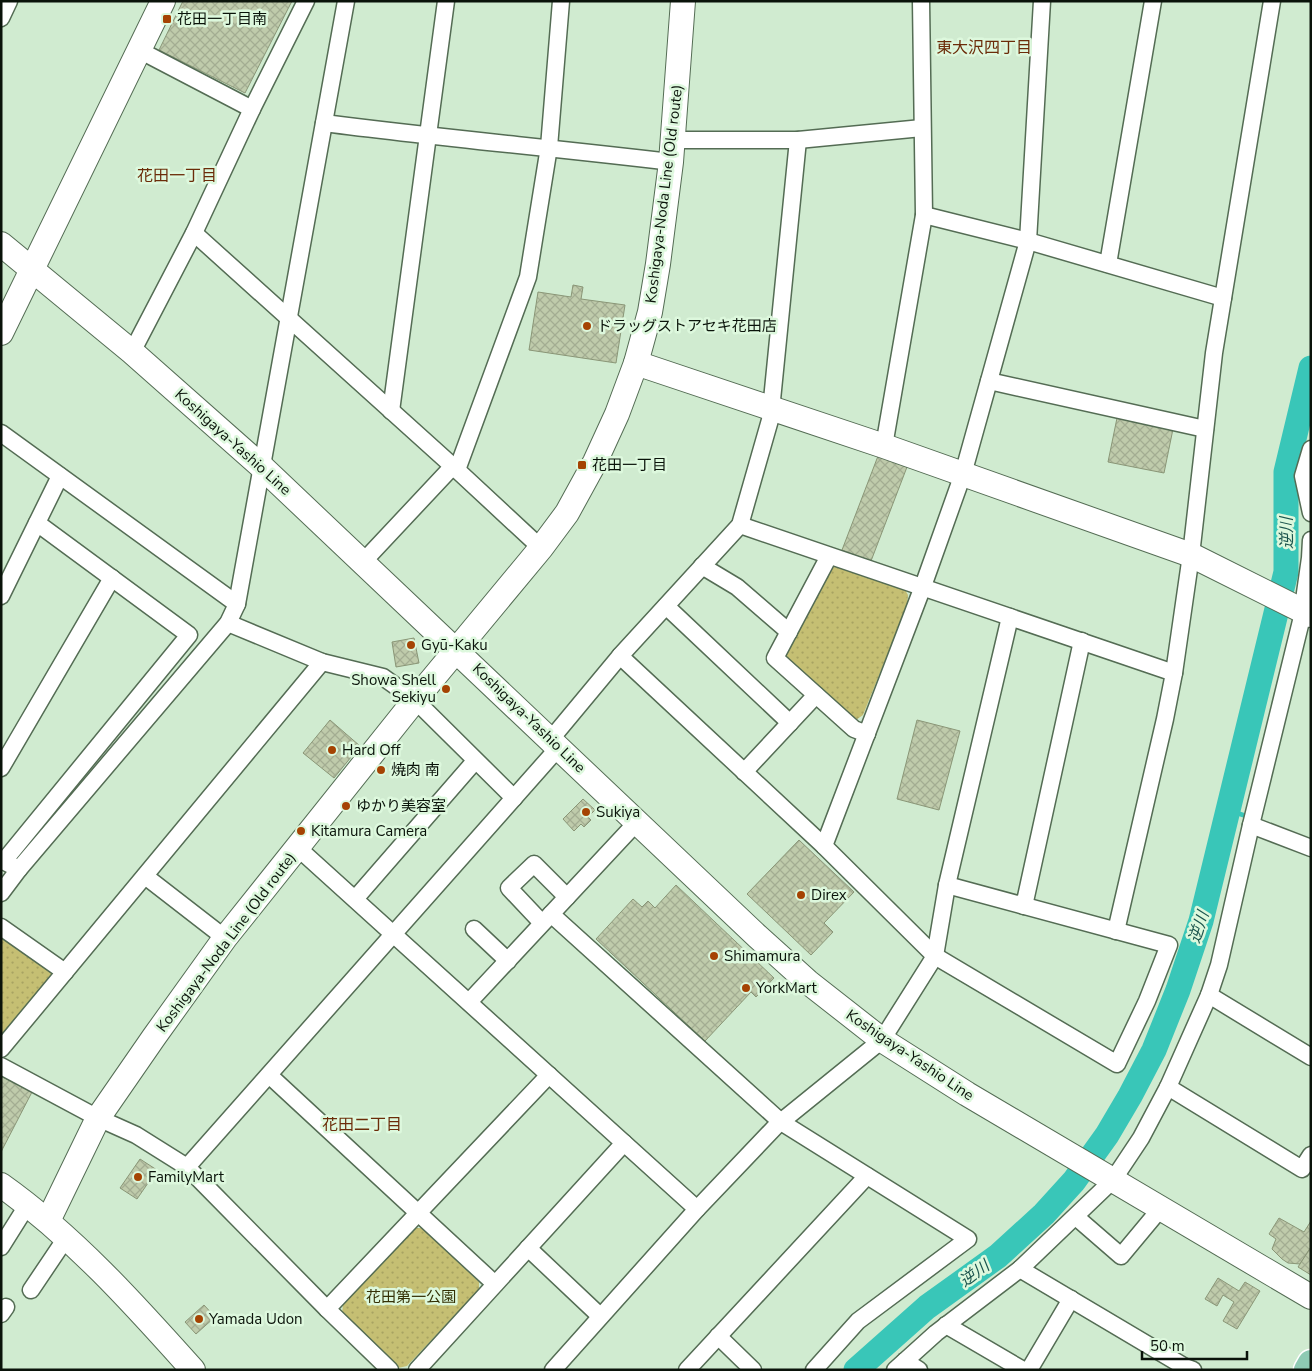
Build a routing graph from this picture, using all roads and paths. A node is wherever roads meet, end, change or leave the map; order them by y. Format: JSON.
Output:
{"nodes":[{"id":1,"x":10,"y":1,"type":"edge"},
{"id":2,"x":163,"y":1,"type":"edge"},
{"id":3,"x":306,"y":1,"type":"edge"},
{"id":4,"x":345,"y":1,"type":"edge"},
{"id":5,"x":446,"y":1,"type":"edge"},
{"id":6,"x":561,"y":1,"type":"edge"},
{"id":7,"x":683,"y":1,"type":"edge"},
{"id":8,"x":920,"y":1,"type":"edge"},
{"id":9,"x":1042,"y":1,"type":"edge"},
{"id":10,"x":1153,"y":1,"type":"edge"},
{"id":11,"x":1272,"y":1,"type":"edge"},
{"id":12,"x":1,"y":18,"type":"edge"},
{"id":13,"x":139,"y":50,"type":"junction"},
{"id":14,"x":252,"y":109,"type":"junction"},
{"id":15,"x":324,"y":123,"type":"junction"},
{"id":16,"x":922,"y":128,"type":"junction"},
{"id":17,"x":428,"y":136,"type":"junction"},
{"id":18,"x":798,"y":140,"type":"junction"},
{"id":19,"x":549,"y":147,"type":"junction"},
{"id":20,"x":672,"y":151,"type":"junction"},
{"id":21,"x":924,"y":214,"type":"junction"},
{"id":22,"x":194,"y":233,"type":"junction"},
{"id":23,"x":1028,"y":241,"type":"junction"},
{"id":24,"x":1,"y":244,"type":"edge"},
{"id":25,"x":1108,"y":264,"type":"junction"},
{"id":26,"x":32,"y":270,"type":"junction"},
{"id":27,"x":1223,"y":298,"type":"junction"},
{"id":28,"x":288,"y":319,"type":"junction"},
{"id":29,"x":1,"y":333,"type":"edge"},
{"id":30,"x":132,"y":352,"type":"junction"},
{"id":31,"x":636,"y":363,"type":"junction"},
{"id":32,"x":989,"y":381,"type":"junction"},
{"id":33,"x":771,"y":407,"type":"junction"},
{"id":34,"x":391,"y":411,"type":"junction"},
{"id":35,"x":1205,"y":429,"type":"junction"},
{"id":36,"x":1,"y":433,"type":"edge"},
{"id":37,"x":884,"y":446,"type":"junction"},
{"id":38,"x":1311,"y":449,"type":"edge"},
{"id":39,"x":262,"y":467,"type":"junction"},
{"id":40,"x":455,"y":468,"type":"junction"},
{"id":41,"x":963,"y":474,"type":"junction"},
{"id":42,"x":60,"y":476,"type":"junction"},
{"id":43,"x":1311,"y":513,"type":"edge"},
{"id":44,"x":37,"y":523,"type":"junction"},
{"id":45,"x":740,"y":525,"type":"junction"},
{"id":46,"x":1311,"y":540,"type":"edge"},
{"id":47,"x":541,"y":548,"type":"junction"},
{"id":48,"x":1191,"y":555,"type":"junction"},
{"id":49,"x":830,"y":556,"type":"junction"},
{"id":50,"x":363,"y":562,"type":"junction"},
{"id":51,"x":702,"y":566,"type":"junction"},
{"id":52,"x":112,"y":578,"type":"junction"},
{"id":53,"x":922,"y":589,"type":"junction"},
{"id":54,"x":1,"y":596,"type":"edge"},
{"id":55,"x":237,"y":604,"type":"junction"},
{"id":56,"x":666,"y":606,"type":"junction"},
{"id":57,"x":1302,"y":610,"type":"edge"},
{"id":58,"x":1010,"y":616,"type":"junction"},
{"id":59,"x":228,"y":623,"type":"junction"},
{"id":60,"x":789,"y":632,"type":"junction"},
{"id":61,"x":1082,"y":641,"type":"junction"},
{"id":62,"x":458,"y":650,"type":"junction"},
{"id":63,"x":620,"y":656,"type":"junction"},
{"id":64,"x":322,"y":662,"type":"junction"},
{"id":65,"x":1174,"y":673,"type":"junction"},
{"id":66,"x":816,"y":695,"type":"junction"},
{"id":67,"x":414,"y":700,"type":"junction"},
{"id":68,"x":790,"y":723,"type":"junction"},
{"id":69,"x":866,"y":734,"type":"junction"},
{"id":70,"x":555,"y":743,"type":"junction"},
{"id":71,"x":475,"y":761,"type":"junction"},
{"id":72,"x":1,"y":768,"type":"edge"},
{"id":73,"x":744,"y":772,"type":"junction"},
{"id":74,"x":514,"y":798,"type":"junction"},
{"id":75,"x":637,"y":822,"type":"junction"},
{"id":76,"x":1251,"y":825,"type":"junction"},
{"id":77,"x":824,"y":846,"type":"junction"},
{"id":78,"x":298,"y":848,"type":"junction"},
{"id":79,"x":1311,"y":848,"type":"edge"},
{"id":80,"x":8,"y":863,"type":"edge"},
{"id":81,"x":145,"y":876,"type":"junction"},
{"id":82,"x":947,"y":885,"type":"junction"},
{"id":83,"x":1,"y":893,"type":"edge"},
{"id":84,"x":567,"y":897,"type":"junction"},
{"id":85,"x":355,"y":899,"type":"junction"},
{"id":86,"x":1024,"y":906,"type":"junction"},
{"id":87,"x":546,"y":919,"type":"junction"},
{"id":88,"x":1,"y":927,"type":"edge"},
{"id":89,"x":474,"y":929,"type":"dead end"},
{"id":90,"x":1116,"y":931,"type":"junction"},
{"id":91,"x":393,"y":934,"type":"junction"},
{"id":92,"x":225,"y":938,"type":"junction"},
{"id":93,"x":935,"y":956,"type":"junction"},
{"id":94,"x":508,"y":961,"type":"junction"},
{"id":95,"x":65,"y":972,"type":"junction"},
{"id":96,"x":1209,"y":995,"type":"junction"},
{"id":97,"x":469,"y":1002,"type":"junction"},
{"id":98,"x":882,"y":1040,"type":"junction"},
{"id":99,"x":1,"y":1049,"type":"edge"},
{"id":100,"x":1311,"y":1057,"type":"edge"},
{"id":101,"x":1,"y":1066,"type":"edge"},
{"id":102,"x":269,"y":1075,"type":"junction"},
{"id":103,"x":549,"y":1075,"type":"junction"},
{"id":104,"x":1168,"y":1087,"type":"junction"},
{"id":105,"x":98,"y":1118,"type":"junction"},
{"id":106,"x":781,"y":1122,"type":"junction"},
{"id":107,"x":624,"y":1143,"type":"junction"},
{"id":108,"x":1311,"y":1155,"type":"edge"},
{"id":109,"x":187,"y":1167,"type":"junction"},
{"id":110,"x":867,"y":1176,"type":"junction"},
{"id":111,"x":1109,"y":1178,"type":"junction"},
{"id":112,"x":1,"y":1185,"type":"edge"},
{"id":113,"x":28,"y":1204,"type":"junction"},
{"id":114,"x":1161,"y":1208,"type":"junction"},
{"id":115,"x":698,"y":1209,"type":"junction"},
{"id":116,"x":418,"y":1213,"type":"junction"},
{"id":117,"x":1076,"y":1217,"type":"junction"},
{"id":118,"x":48,"y":1220,"type":"junction"},
{"id":119,"x":66,"y":1238,"type":"junction"},
{"id":120,"x":1,"y":1247,"type":"edge"},
{"id":121,"x":528,"y":1248,"type":"junction"},
{"id":122,"x":1020,"y":1269,"type":"junction"},
{"id":123,"x":495,"y":1284,"type":"junction"},
{"id":124,"x":31,"y":1290,"type":"dead end"},
{"id":125,"x":1311,"y":1297,"type":"edge"},
{"id":126,"x":1071,"y":1299,"type":"junction"},
{"id":127,"x":327,"y":1309,"type":"junction"},
{"id":128,"x":600,"y":1316,"type":"junction"},
{"id":129,"x":946,"y":1325,"type":"junction"},
{"id":130,"x":718,"y":1336,"type":"junction"},
{"id":131,"x":1311,"y":1363,"type":"edge"},
{"id":132,"x":900,"y":1365,"type":"edge"},
{"id":133,"x":1187,"y":1369,"type":"edge"},
{"id":134,"x":193,"y":1370,"type":"edge"},
{"id":135,"x":390,"y":1370,"type":"edge"},
{"id":136,"x":417,"y":1370,"type":"edge"},
{"id":137,"x":553,"y":1370,"type":"edge"},
{"id":138,"x":687,"y":1370,"type":"edge"},
{"id":139,"x":753,"y":1370,"type":"edge"},
{"id":140,"x":814,"y":1370,"type":"edge"},
{"id":141,"x":919,"y":1370,"type":"edge"},
{"id":142,"x":1023,"y":1370,"type":"edge"},
{"id":143,"x":1028,"y":1370,"type":"edge"},
{"id":144,"x":1307,"y":1370,"type":"edge"}],
"edges":[{"from":1,"to":12,"type":"street"},
{"from":2,"to":13,"type":"street"},
{"from":3,"to":14,"type":"street"},
{"from":4,"to":15,"type":"street"},
{"from":5,"to":17,"type":"street"},
{"from":6,"to":19,"type":"street"},
{"from":7,"to":20,"type":"street","name":"Koshigaya-Noda Line (Old route)"},
{"from":8,"to":16,"type":"street"},
{"from":9,"to":23,"type":"street"},
{"from":10,"to":25,"type":"street"},
{"from":11,"to":27,"type":"street"},
{"from":13,"to":14,"type":"street"},
{"from":13,"to":26,"type":"street"},
{"from":14,"to":22,"type":"street"},
{"from":15,"to":17,"type":"street"},
{"from":15,"to":28,"type":"street"},
{"from":16,"to":18,"type":"street"},
{"from":16,"to":21,"type":"street"},
{"from":17,"to":19,"type":"street"},
{"from":17,"to":34,"type":"street"},
{"from":18,"to":20,"type":"street"},
{"from":18,"to":33,"type":"street"},
{"from":19,"to":20,"type":"street"},
{"from":19,"to":40,"type":"street"},
{"from":20,"to":31,"type":"street","name":"Koshigaya-Noda Line (Old route)"},
{"from":21,"to":23,"type":"street"},
{"from":21,"to":37,"type":"street"},
{"from":22,"to":28,"type":"street"},
{"from":22,"to":30,"type":"street"},
{"from":23,"to":25,"type":"street"},
{"from":23,"to":32,"type":"street"},
{"from":24,"to":26,"type":"street","name":"Koshigaya-Yashio Line"},
{"from":25,"to":27,"type":"street"},
{"from":26,"to":29,"type":"street"},
{"from":26,"to":30,"type":"street","name":"Koshigaya-Yashio Line"},
{"from":27,"to":35,"type":"street"},
{"from":28,"to":34,"type":"street"},
{"from":28,"to":39,"type":"street"},
{"from":30,"to":39,"type":"street","name":"Koshigaya-Yashio Line"},
{"from":31,"to":33,"type":"street"},
{"from":31,"to":47,"type":"street","name":"Koshigaya-Noda Line (Old route)"},
{"from":32,"to":35,"type":"street"},
{"from":32,"to":41,"type":"street"},
{"from":33,"to":37,"type":"street"},
{"from":33,"to":45,"type":"street"},
{"from":34,"to":40,"type":"street"},
{"from":35,"to":48,"type":"street"},
{"from":36,"to":42,"type":"street"},
{"from":37,"to":41,"type":"street"},
{"from":38,"to":43,"type":"street"},
{"from":39,"to":50,"type":"street","name":"Koshigaya-Yashio Line"},
{"from":39,"to":55,"type":"street"},
{"from":40,"to":47,"type":"street"},
{"from":40,"to":50,"type":"street"},
{"from":41,"to":48,"type":"street"},
{"from":41,"to":53,"type":"street"},
{"from":42,"to":44,"type":"street"},
{"from":42,"to":55,"type":"street"},
{"from":44,"to":52,"type":"street"},
{"from":44,"to":54,"type":"street"},
{"from":45,"to":49,"type":"street"},
{"from":45,"to":51,"type":"street"},
{"from":46,"to":57,"type":"street"},
{"from":47,"to":62,"type":"street","name":"Koshigaya-Noda Line (Old route)"},
{"from":48,"to":57,"type":"street"},
{"from":48,"to":65,"type":"street"},
{"from":49,"to":53,"type":"street"},
{"from":49,"to":60,"type":"street"},
{"from":50,"to":62,"type":"street","name":"Koshigaya-Yashio Line"},
{"from":51,"to":56,"type":"street"},
{"from":51,"to":60,"type":"street"},
{"from":52,"to":72,"type":"street"},
{"from":52,"to":80,"type":"street"},
{"from":53,"to":58,"type":"street"},
{"from":53,"to":69,"type":"street"},
{"from":55,"to":59,"type":"street"},
{"from":56,"to":63,"type":"street"},
{"from":56,"to":68,"type":"street"},
{"from":57,"to":76,"type":"street"},
{"from":58,"to":61,"type":"street"},
{"from":58,"to":82,"type":"street"},
{"from":59,"to":64,"type":"street"},
{"from":59,"to":80,"type":"street"},
{"from":60,"to":66,"type":"street"},
{"from":61,"to":65,"type":"street"},
{"from":61,"to":86,"type":"street"},
{"from":62,"to":67,"type":"street","name":"Koshigaya-Noda Line (Old route)"},
{"from":62,"to":70,"type":"street","name":"Koshigaya-Yashio Line"},
{"from":63,"to":70,"type":"street"},
{"from":63,"to":73,"type":"street"},
{"from":64,"to":67,"type":"street"},
{"from":64,"to":81,"type":"street"},
{"from":65,"to":90,"type":"street"},
{"from":66,"to":68,"type":"street"},
{"from":66,"to":69,"type":"street"},
{"from":67,"to":71,"type":"street"},
{"from":67,"to":78,"type":"street","name":"Koshigaya-Noda Line (Old route)"},
{"from":68,"to":73,"type":"street"},
{"from":69,"to":77,"type":"street"},
{"from":70,"to":74,"type":"street"},
{"from":70,"to":75,"type":"street","name":"Koshigaya-Yashio Line"},
{"from":71,"to":74,"type":"street"},
{"from":71,"to":85,"type":"street"},
{"from":73,"to":77,"type":"street"},
{"from":74,"to":91,"type":"street"},
{"from":75,"to":84,"type":"street"},
{"from":75,"to":98,"type":"street","name":"Koshigaya-Yashio Line"},
{"from":76,"to":79,"type":"street"},
{"from":76,"to":96,"type":"street"},
{"from":77,"to":93,"type":"street"},
{"from":78,"to":85,"type":"street"},
{"from":78,"to":92,"type":"street","name":"Koshigaya-Noda Line (Old route)"},
{"from":80,"to":83,"type":"street"},
{"from":81,"to":92,"type":"street"},
{"from":81,"to":95,"type":"street"},
{"from":82,"to":86,"type":"street"},
{"from":82,"to":93,"type":"street"},
{"from":84,"to":87,"type":"street"},
{"from":84,"to":87,"type":"street"},
{"from":85,"to":91,"type":"street"},
{"from":86,"to":90,"type":"street"},
{"from":87,"to":94,"type":"street"},
{"from":87,"to":106,"type":"street"},
{"from":88,"to":95,"type":"street"},
{"from":89,"to":94,"type":"street"},
{"from":90,"to":93,"type":"street"},
{"from":91,"to":97,"type":"street"},
{"from":91,"to":102,"type":"street"},
{"from":92,"to":105,"type":"street","name":"Koshigaya-Noda Line (Old route)"},
{"from":93,"to":98,"type":"street"},
{"from":94,"to":97,"type":"street"},
{"from":95,"to":99,"type":"street"},
{"from":96,"to":100,"type":"street"},
{"from":96,"to":104,"type":"street"},
{"from":97,"to":103,"type":"street"},
{"from":98,"to":106,"type":"street"},
{"from":98,"to":111,"type":"street","name":"Koshigaya-Yashio Line"},
{"from":101,"to":105,"type":"street"},
{"from":102,"to":109,"type":"street"},
{"from":102,"to":116,"type":"street"},
{"from":103,"to":107,"type":"street"},
{"from":103,"to":116,"type":"street"},
{"from":104,"to":108,"type":"street"},
{"from":104,"to":111,"type":"street"},
{"from":105,"to":109,"type":"street"},
{"from":105,"to":118,"type":"street","name":"Koshigaya-Noda Line (Old route)"},
{"from":106,"to":110,"type":"street"},
{"from":106,"to":115,"type":"street"},
{"from":107,"to":115,"type":"street"},
{"from":107,"to":121,"type":"street"},
{"from":109,"to":127,"type":"street"},
{"from":110,"to":130,"type":"street"},
{"from":110,"to":140,"type":"street"},
{"from":111,"to":114,"type":"street"},
{"from":111,"to":117,"type":"street"},
{"from":112,"to":113,"type":"street"},
{"from":113,"to":118,"type":"street"},
{"from":113,"to":120,"type":"street"},
{"from":114,"to":117,"type":"street"},
{"from":114,"to":125,"type":"street"},
{"from":115,"to":128,"type":"street"},
{"from":116,"to":123,"type":"street"},
{"from":116,"to":127,"type":"street"},
{"from":117,"to":122,"type":"street"},
{"from":118,"to":119,"type":"street"},
{"from":119,"to":124,"type":"street"},
{"from":119,"to":134,"type":"street"},
{"from":121,"to":123,"type":"street"},
{"from":121,"to":128,"type":"street"},
{"from":122,"to":126,"type":"street"},
{"from":122,"to":129,"type":"street"},
{"from":123,"to":136,"type":"street"},
{"from":126,"to":133,"type":"street"},
{"from":126,"to":143,"type":"street"},
{"from":127,"to":135,"type":"street"},
{"from":128,"to":137,"type":"street"},
{"from":129,"to":132,"type":"street"},
{"from":129,"to":142,"type":"street"},
{"from":130,"to":138,"type":"street"},
{"from":130,"to":139,"type":"street"},
{"from":131,"to":144,"type":"main road"},
{"from":132,"to":141,"type":"street"}]}
